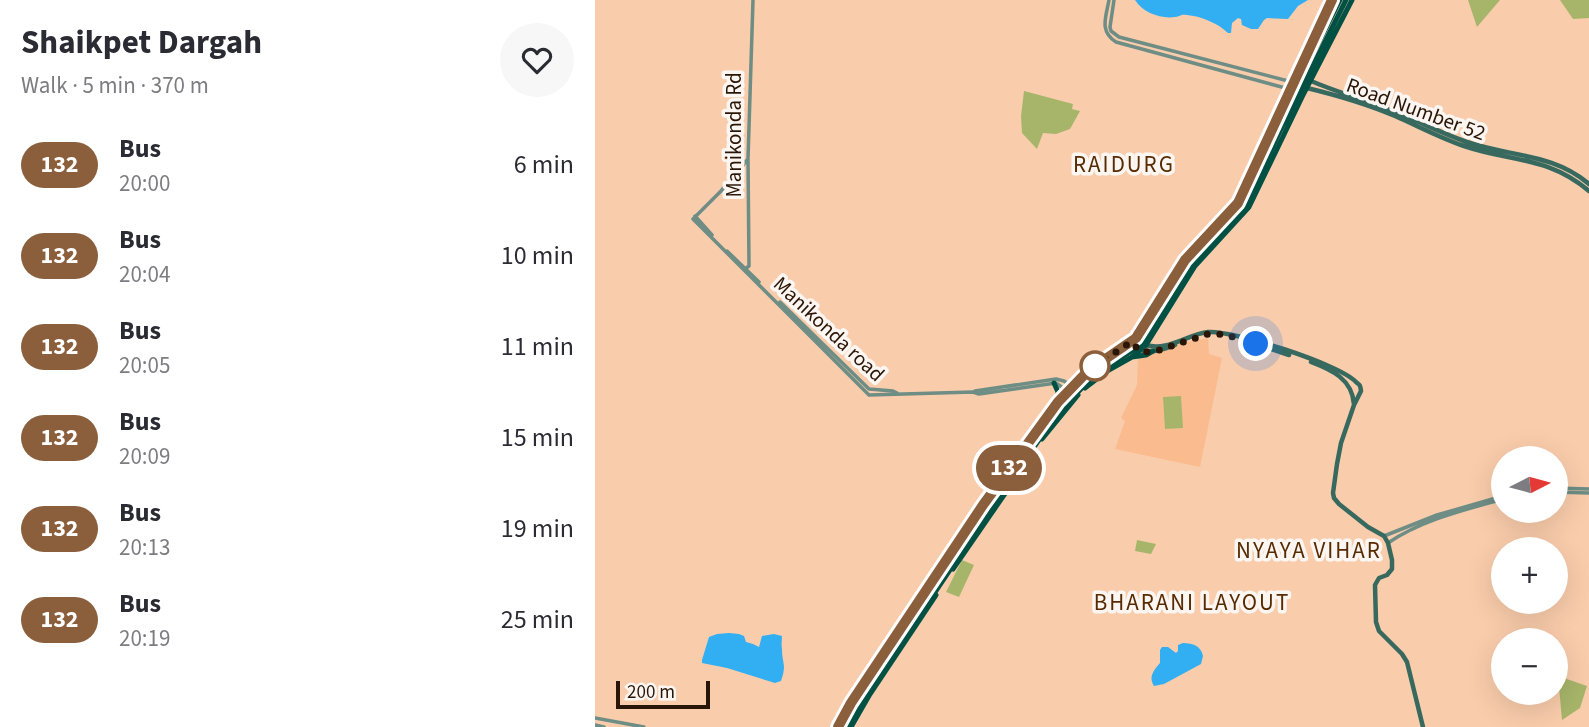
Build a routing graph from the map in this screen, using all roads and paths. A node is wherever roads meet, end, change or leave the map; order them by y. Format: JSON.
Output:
{"nodes":[{"id":1,"x":753,"y":0,"type":"edge"},
{"id":2,"x":1112,"y":0,"type":"edge"},
{"id":3,"x":1332,"y":0,"type":"edge"},
{"id":4,"x":1340,"y":0,"type":"edge"},
{"id":5,"x":1346,"y":0,"type":"edge"},
{"id":6,"x":1352,"y":0,"type":"edge"},
{"id":7,"x":1311,"y":80,"type":"junction"},
{"id":8,"x":1293,"y":82,"type":"junction"},
{"id":9,"x":1307,"y":88,"type":"junction"},
{"id":10,"x":1289,"y":89,"type":"junction"},
{"id":11,"x":748,"y":159,"type":"junction"},
{"id":12,"x":1589,"y":184,"type":"edge"},
{"id":13,"x":1589,"y":191,"type":"edge"},
{"id":14,"x":744,"y":269,"type":"junction"},
{"id":15,"x":1131,"y":342,"type":"junction"},
{"id":16,"x":1146,"y":345,"type":"junction"},
{"id":17,"x":1140,"y":351,"type":"junction"},
{"id":18,"x":1153,"y":351,"type":"junction"},
{"id":19,"x":1132,"y":357,"type":"junction"},
{"id":20,"x":1054,"y":383,"type":"junction"},
{"id":21,"x":1072,"y":387,"type":"junction"},
{"id":22,"x":973,"y":392,"type":"junction"},
{"id":23,"x":1063,"y":396,"type":"junction"},
{"id":24,"x":1056,"y":404,"type":"junction"},
{"id":25,"x":1354,"y":405,"type":"junction"},
{"id":26,"x":1568,"y":490,"type":"edge"},
{"id":27,"x":1589,"y":491,"type":"edge"},
{"id":28,"x":1491,"y":501,"type":"edge"},
{"id":29,"x":1491,"y":502,"type":"edge"},
{"id":30,"x":972,"y":521,"type":"junction"},
{"id":31,"x":982,"y":528,"type":"junction"},
{"id":32,"x":1384,"y":536,"type":"junction"},
{"id":33,"x":1388,"y":543,"type":"junction"},
{"id":34,"x":859,"y":691,"type":"junction"},
{"id":35,"x":869,"y":697,"type":"junction"},
{"id":36,"x":595,"y":718,"type":"edge"},
{"id":37,"x":595,"y":725,"type":"edge"},
{"id":38,"x":604,"y":727,"type":"edge"},
{"id":39,"x":644,"y":727,"type":"edge"},
{"id":40,"x":839,"y":727,"type":"edge"},
{"id":41,"x":849,"y":727,"type":"edge"},
{"id":42,"x":1423,"y":727,"type":"edge"}],
"edges":[{"from":1,"to":11,"type":"street","name":"Manikonda Rd"},
{"from":2,"to":8,"type":"street"},
{"from":2,"to":10,"type":"street"},
{"from":3,"to":8,"type":"main road"},
{"from":4,"to":40,"type":"main road","bridge":true},
{"from":5,"to":41,"type":"main road","bridge":true},
{"from":6,"to":7,"type":"main road"},
{"from":7,"to":9,"type":"main road"},
{"from":7,"to":12,"type":"main road","name":"Road Number 52"},
{"from":8,"to":10,"type":"main road"},
{"from":9,"to":13,"type":"main road","name":"Road Number 52"},
{"from":9,"to":16,"type":"main road"},
{"from":10,"to":15,"type":"main road"},
{"from":11,"to":14,"type":"street","name":"Manikonda Rd"},
{"from":11,"to":14,"type":"street","name":"Manikonda road"},
{"from":14,"to":22,"type":"street","name":"Manikonda road"},
{"from":15,"to":17,"type":"main road"},
{"from":15,"to":21,"type":"main road"},
{"from":16,"to":17,"type":"main road"},
{"from":16,"to":25,"type":"main road"},
{"from":17,"to":18,"type":"main road"},
{"from":17,"to":19,"type":"main road"},
{"from":18,"to":19,"type":"main road"},
{"from":18,"to":25,"type":"main road"},
{"from":19,"to":31,"type":"main road"},
{"from":20,"to":22,"type":"street","name":"Manikonda road"},
{"from":20,"to":23,"type":"street"},
{"from":20,"to":24,"type":"main road"},
{"from":21,"to":22,"type":"street","name":"Manikonda road"},
{"from":21,"to":23,"type":"main road"},
{"from":23,"to":24,"type":"main road"},
{"from":24,"to":30,"type":"main road"},
{"from":25,"to":32,"type":"main road"},
{"from":26,"to":27,"type":"street"},
{"from":28,"to":32,"type":"street"},
{"from":29,"to":33,"type":"street"},
{"from":30,"to":31,"type":"main road"},
{"from":30,"to":34,"type":"main road"},
{"from":31,"to":35,"type":"main road"},
{"from":32,"to":33,"type":"main road"},
{"from":33,"to":42,"type":"main road"},
{"from":34,"to":35,"type":"main road"},
{"from":34,"to":40,"type":"main road"},
{"from":35,"to":41,"type":"main road"},
{"from":36,"to":39,"type":"street"},
{"from":37,"to":38,"type":"street"}]}
